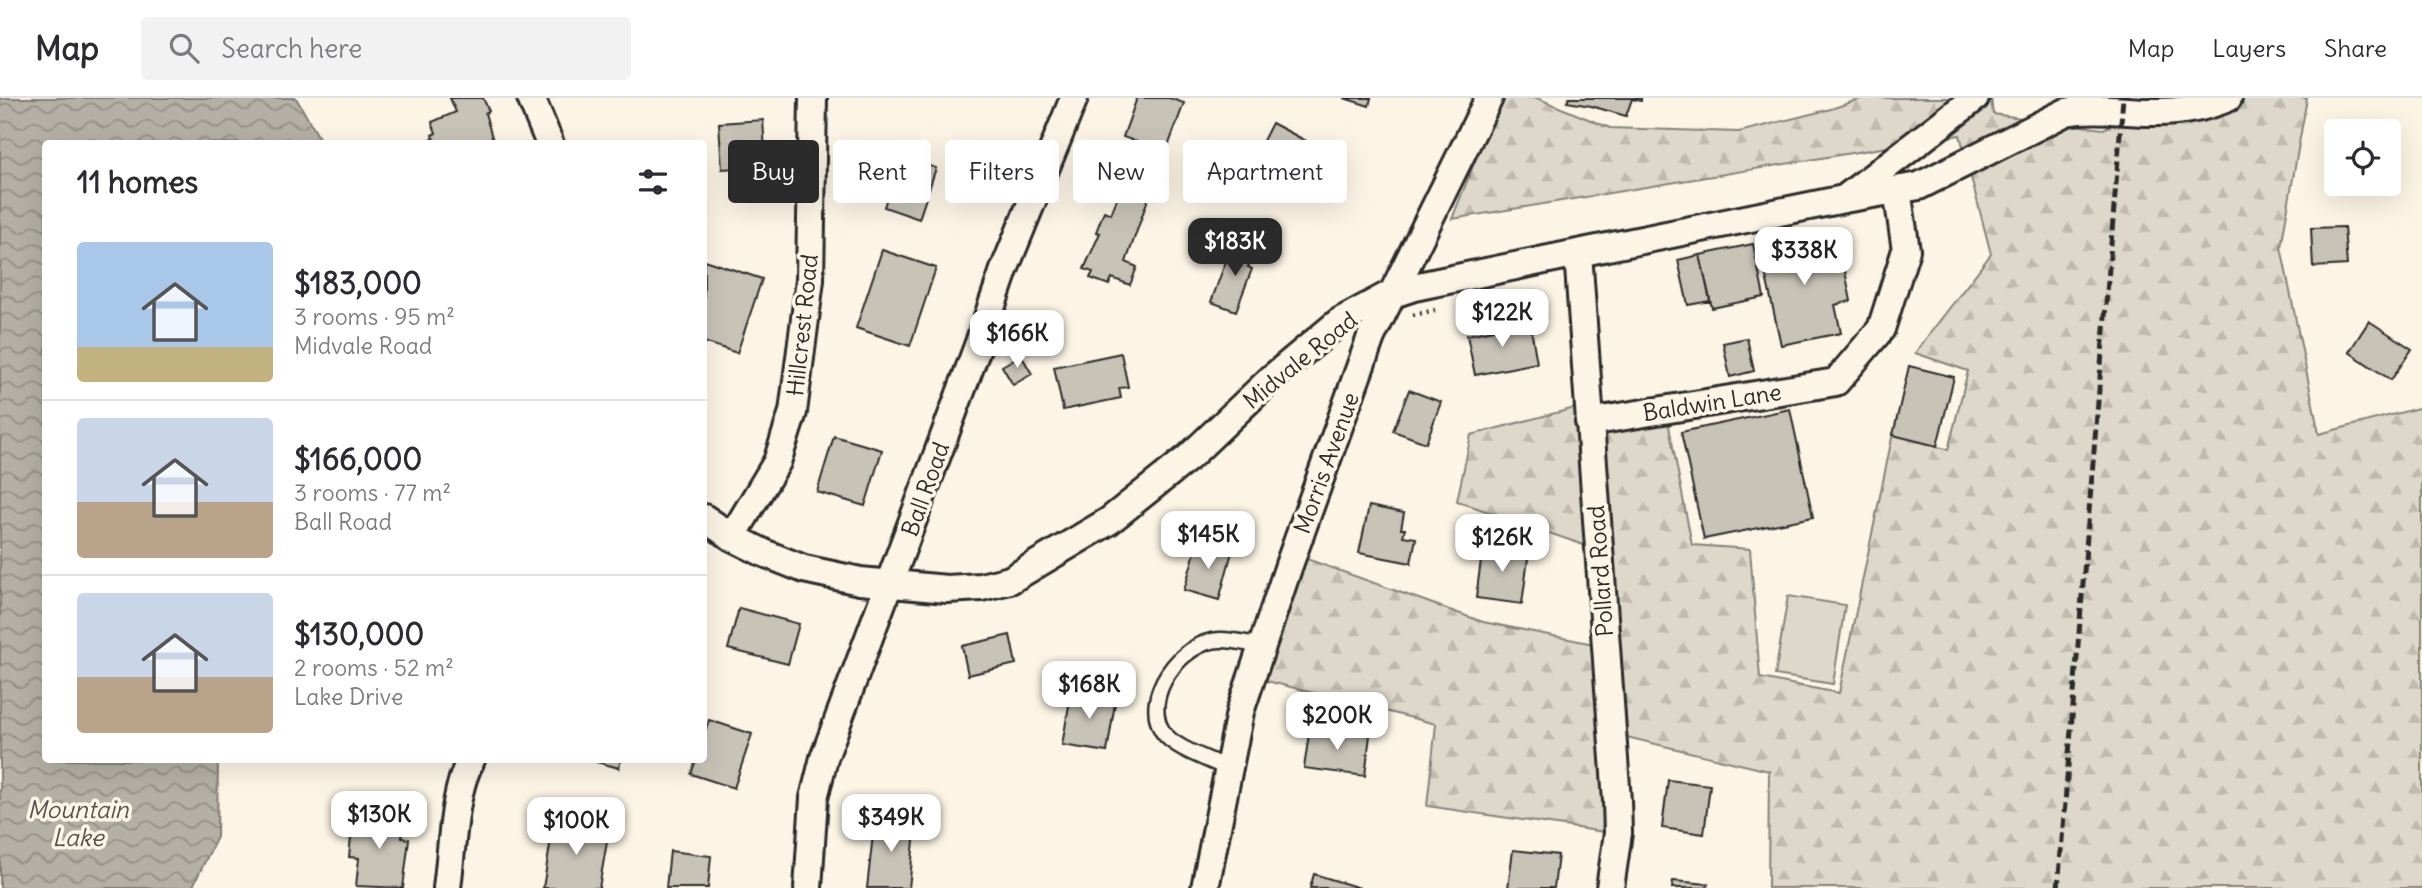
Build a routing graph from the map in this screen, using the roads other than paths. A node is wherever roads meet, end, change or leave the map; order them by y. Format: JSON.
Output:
{"nodes":[{"id":1,"x":531,"y":98,"type":"edge"},
{"id":2,"x":813,"y":98,"type":"edge"},
{"id":3,"x":1074,"y":98,"type":"edge"},
{"id":4,"x":1489,"y":98,"type":"edge"},
{"id":5,"x":1975,"y":98,"type":"edge"},
{"id":6,"x":2228,"y":98,"type":"edge"},
{"id":7,"x":548,"y":140,"type":"edge"},
{"id":8,"x":1896,"y":190,"type":"junction"},
{"id":9,"x":1844,"y":199,"type":"junction"},
{"id":10,"x":1578,"y":253,"type":"junction"},
{"id":11,"x":1392,"y":294,"type":"junction"},
{"id":12,"x":1589,"y":422,"type":"junction"},
{"id":13,"x":707,"y":520,"type":"edge"},
{"id":14,"x":732,"y":537,"type":"junction"},
{"id":15,"x":890,"y":584,"type":"junction"},
{"id":16,"x":1262,"y":646,"type":"junction"},
{"id":17,"x":470,"y":763,"type":"edge"},
{"id":18,"x":1228,"y":769,"type":"junction"},
{"id":19,"x":447,"y":888,"type":"edge"},
{"id":20,"x":808,"y":888,"type":"edge"},
{"id":21,"x":1205,"y":888,"type":"edge"},
{"id":22,"x":1610,"y":888,"type":"edge"}],
"edges":[{"from":1,"to":7,"type":"street"},
{"from":2,"to":14,"type":"street","name":"Hillcrest Road"},
{"from":3,"to":15,"type":"street","name":"Ball Road"},
{"from":4,"to":11,"type":"street","name":"Morris Avenue"},
{"from":5,"to":9,"type":"street"},
{"from":6,"to":8,"type":"street","name":"Midvale Road"},
{"from":8,"to":9,"type":"street","name":"Midvale Road"},
{"from":8,"to":12,"type":"street","name":"Baldwin Lane"},
{"from":9,"to":10,"type":"street","name":"Midvale Road"},
{"from":10,"to":11,"type":"street","name":"Midvale Road"},
{"from":10,"to":12,"type":"street","name":"Pollard Road"},
{"from":11,"to":15,"type":"street","name":"Midvale Road"},
{"from":11,"to":16,"type":"street","name":"Morris Avenue"},
{"from":12,"to":22,"type":"street","name":"Pollard Road"},
{"from":13,"to":14,"type":"street","name":"Midvale Road"},
{"from":14,"to":15,"type":"street","name":"Midvale Road"},
{"from":15,"to":20,"type":"street","name":"Ball Road"},
{"from":16,"to":18,"type":"street","name":"Morris Avenue"},
{"from":16,"to":18,"type":"lane"},
{"from":17,"to":19,"type":"street"},
{"from":18,"to":21,"type":"street","name":"Morris Avenue"}]}
